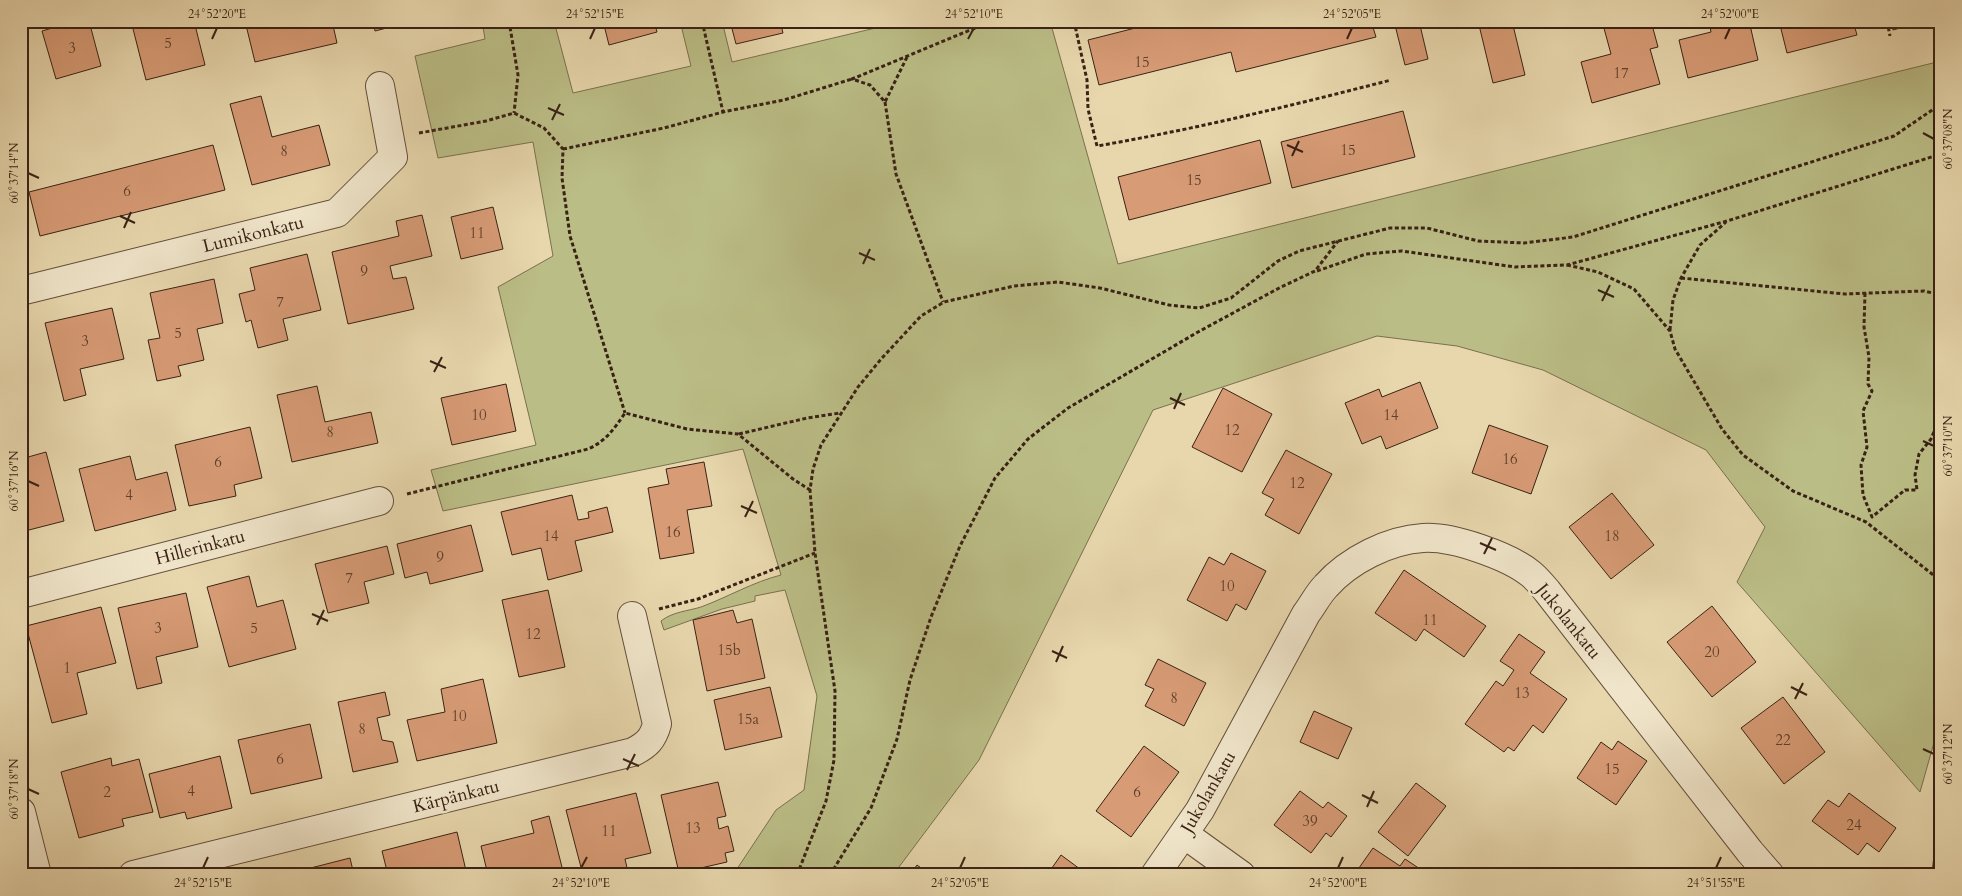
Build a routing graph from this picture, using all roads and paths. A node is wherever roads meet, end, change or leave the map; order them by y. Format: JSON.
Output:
{"nodes":[{"id":1,"x":509,"y":21,"type":"edge"},
{"id":2,"x":702,"y":21,"type":"edge"},
{"id":3,"x":992,"y":21,"type":"edge"},
{"id":4,"x":1074,"y":21,"type":"edge"},
{"id":5,"x":1887,"y":21,"type":"edge"},
{"id":6,"x":981,"y":23,"type":"edge"},
{"id":7,"x":1890,"y":36,"type":"dead end"},
{"id":8,"x":907,"y":57,"type":"junction"},
{"id":9,"x":852,"y":78,"type":"junction"},
{"id":10,"x":1391,"y":80,"type":"dead end"},
{"id":11,"x":380,"y":86,"type":"dead end"},
{"id":12,"x":885,"y":102,"type":"junction"},
{"id":13,"x":1941,"y":104,"type":"edge"},
{"id":14,"x":724,"y":112,"type":"junction"},
{"id":15,"x":514,"y":113,"type":"junction"},
{"id":16,"x":389,"y":137,"type":"junction"},
{"id":17,"x":563,"y":149,"type":"junction"},
{"id":18,"x":1941,"y":154,"type":"edge"},
{"id":19,"x":1727,"y":221,"type":"junction"},
{"id":20,"x":1338,"y":240,"type":"junction"},
{"id":21,"x":1567,"y":265,"type":"junction"},
{"id":22,"x":1315,"y":271,"type":"junction"},
{"id":23,"x":1681,"y":278,"type":"junction"},
{"id":24,"x":21,"y":291,"type":"edge"},
{"id":25,"x":1865,"y":293,"type":"junction"},
{"id":26,"x":1941,"y":295,"type":"edge"},
{"id":27,"x":944,"y":302,"type":"junction"},
{"id":28,"x":1670,"y":331,"type":"junction"},
{"id":29,"x":625,"y":412,"type":"junction"},
{"id":30,"x":840,"y":414,"type":"junction"},
{"id":31,"x":1941,"y":415,"type":"edge"},
{"id":32,"x":738,"y":434,"type":"junction"},
{"id":33,"x":810,"y":490,"type":"junction"},
{"id":34,"x":379,"y":501,"type":"joint"},
{"id":35,"x":815,"y":553,"type":"junction"},
{"id":36,"x":1941,"y":581,"type":"edge"},
{"id":37,"x":21,"y":594,"type":"edge"},
{"id":38,"x":632,"y":616,"type":"joint"},
{"id":39,"x":21,"y":812,"type":"edge"},
{"id":40,"x":1184,"y":834,"type":"junction"},
{"id":41,"x":37,"y":875,"type":"edge"},
{"id":42,"x":133,"y":875,"type":"edge"},
{"id":43,"x":797,"y":875,"type":"edge"},
{"id":44,"x":830,"y":875,"type":"edge"},
{"id":45,"x":1155,"y":875,"type":"edge"},
{"id":46,"x":1241,"y":875,"type":"edge"},
{"id":47,"x":1770,"y":875,"type":"edge"}],
"edges":[{"from":1,"to":15,"type":"path"},
{"from":2,"to":14,"type":"path"},
{"from":3,"to":6,"type":"path"},
{"from":4,"to":10,"type":"path"},
{"from":5,"to":7,"type":"path"},
{"from":6,"to":8,"type":"path"},
{"from":8,"to":9,"type":"path"},
{"from":8,"to":12,"type":"path"},
{"from":9,"to":12,"type":"path"},
{"from":9,"to":14,"type":"path"},
{"from":11,"to":16,"type":"street","name":"Lumikonkatu"},
{"from":12,"to":27,"type":"path"},
{"from":13,"to":20,"type":"path"},
{"from":14,"to":17,"type":"path"},
{"from":15,"to":16,"type":"path"},
{"from":15,"to":17,"type":"path"},
{"from":16,"to":24,"type":"street","name":"Lumikonkatu"},
{"from":17,"to":29,"type":"path"},
{"from":18,"to":19,"type":"path"},
{"from":19,"to":21,"type":"path"},
{"from":19,"to":23,"type":"path"},
{"from":20,"to":22,"type":"path"},
{"from":20,"to":27,"type":"path"},
{"from":21,"to":22,"type":"path"},
{"from":21,"to":28,"type":"path"},
{"from":22,"to":44,"type":"path"},
{"from":23,"to":25,"type":"path"},
{"from":23,"to":28,"type":"path"},
{"from":25,"to":26,"type":"path"},
{"from":25,"to":31,"type":"path"},
{"from":27,"to":30,"type":"path"},
{"from":28,"to":36,"type":"path"},
{"from":29,"to":32,"type":"path"},
{"from":29,"to":34,"type":"path"},
{"from":30,"to":32,"type":"path"},
{"from":30,"to":33,"type":"path"},
{"from":32,"to":33,"type":"path"},
{"from":33,"to":35,"type":"path"},
{"from":34,"to":37,"type":"street","name":"Hillerinkatu"},
{"from":35,"to":38,"type":"path"},
{"from":35,"to":43,"type":"path"},
{"from":38,"to":42,"type":"street","name":"Kärpänkatu"},
{"from":39,"to":41,"type":"street"},
{"from":40,"to":45,"type":"street","name":"Jukolankatu"},
{"from":40,"to":46,"type":"street"},
{"from":40,"to":47,"type":"street","name":"Jukolankatu"}]}
